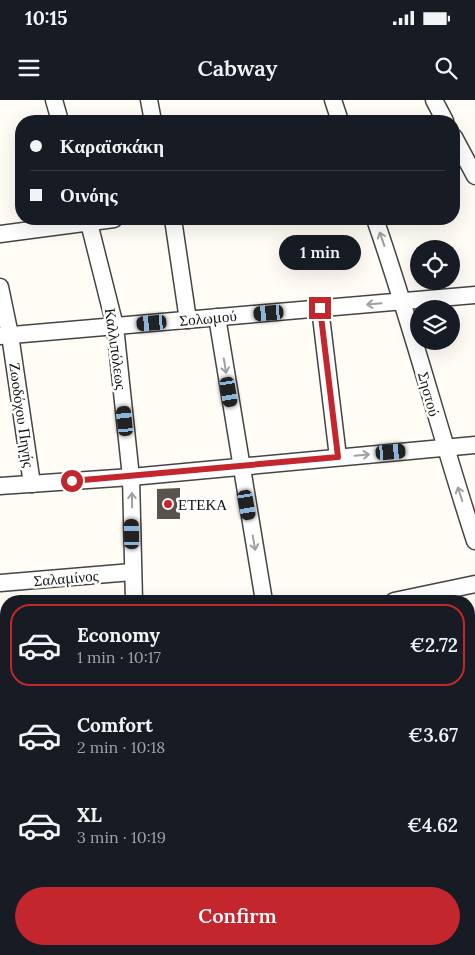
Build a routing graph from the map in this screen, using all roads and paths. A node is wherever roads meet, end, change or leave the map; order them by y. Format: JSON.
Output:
{"nodes":[{"id":1,"x":54,"y":100,"type":"edge"},
{"id":2,"x":149,"y":100,"type":"edge"},
{"id":3,"x":333,"y":100,"type":"edge"},
{"id":4,"x":434,"y":100,"type":"edge"},
{"id":5,"x":58,"y":115,"type":"edge"},
{"id":6,"x":152,"y":115,"type":"edge"},
{"id":7,"x":338,"y":115,"type":"edge"},
{"id":8,"x":442,"y":115,"type":"edge"},
{"id":9,"x":465,"y":161,"type":"edge"},
{"id":10,"x":475,"y":176,"type":"edge"},
{"id":11,"x":62,"y":225,"type":"edge"},
{"id":12,"x":90,"y":225,"type":"edge"},
{"id":13,"x":173,"y":225,"type":"edge"},
{"id":14,"x":377,"y":225,"type":"edge"},
{"id":15,"x":0,"y":234,"type":"edge"},
{"id":16,"x":0,"y":287,"type":"edge"},
{"id":17,"x":475,"y":295,"type":"edge"},
{"id":18,"x":404,"y":301,"type":"junction"},
{"id":19,"x":320,"y":308,"type":"junction"},
{"id":20,"x":217,"y":318,"type":"junction"},
{"id":21,"x":188,"y":320,"type":"junction"},
{"id":22,"x":115,"y":326,"type":"junction"},
{"id":23,"x":5,"y":336,"type":"edge"},
{"id":24,"x":475,"y":445,"type":"edge"},
{"id":25,"x":444,"y":448,"type":"junction"},
{"id":26,"x":338,"y":457,"type":"junction"},
{"id":27,"x":240,"y":466,"type":"junction"},
{"id":28,"x":131,"y":477,"type":"junction"},
{"id":29,"x":32,"y":484,"type":"junction"},
{"id":30,"x":0,"y":486,"type":"edge"},
{"id":31,"x":475,"y":541,"type":"edge"},
{"id":32,"x":132,"y":572,"type":"junction"},
{"id":33,"x":0,"y":583,"type":"edge"},
{"id":34,"x":475,"y":584,"type":"edge"},
{"id":35,"x":134,"y":595,"type":"edge"},
{"id":36,"x":263,"y":595,"type":"edge"},
{"id":37,"x":423,"y":595,"type":"edge"}],
"edges":[{"from":1,"to":5,"type":"street"},
{"from":2,"to":6,"type":"street"},
{"from":3,"to":7,"type":"street"},
{"from":4,"to":8,"type":"street"},
{"from":9,"to":10,"type":"street"},
{"from":11,"to":15,"type":"street"},
{"from":12,"to":22,"type":"street","name":"Καλλιπόλεως"},
{"from":13,"to":21,"type":"street"},
{"from":18,"to":14,"type":"street","name":"Σηστού","one_way":true},
{"from":16,"to":23,"type":"street","name":"Ζωοδόχου Πηγής"},
{"from":17,"to":18,"type":"street","name":"Σολωμού"},
{"from":18,"to":19,"type":"street","name":"Σολωμού","one_way":true},
{"from":18,"to":25,"type":"street","name":"Σηστού"},
{"from":19,"to":20,"type":"street","name":"Σολωμού"},
{"from":19,"to":26,"type":"street"},
{"from":20,"to":21,"type":"street","name":"Σολωμού"},
{"from":20,"to":27,"type":"street","one_way":true},
{"from":21,"to":22,"type":"street","name":"Σολωμού"},
{"from":22,"to":23,"type":"street","name":"Σολωμού"},
{"from":22,"to":28,"type":"street","name":"Καλλιπόλεως"},
{"from":23,"to":29,"type":"street","name":"Ζωοδόχου Πηγής"},
{"from":24,"to":25,"type":"street"},
{"from":26,"to":25,"type":"street","one_way":true},
{"from":31,"to":25,"type":"street","name":"Σηστού","one_way":true},
{"from":26,"to":27,"type":"street"},
{"from":27,"to":28,"type":"street"},
{"from":27,"to":36,"type":"street","one_way":true},
{"from":28,"to":29,"type":"street"},
{"from":32,"to":28,"type":"street","name":"Καλλιπόλεως","one_way":true},
{"from":29,"to":30,"type":"street"},
{"from":32,"to":33,"type":"street","name":"Σαλαμίνος"},
{"from":32,"to":35,"type":"street","name":"Καλλιπόλεως"},
{"from":34,"to":37,"type":"street"}]}
